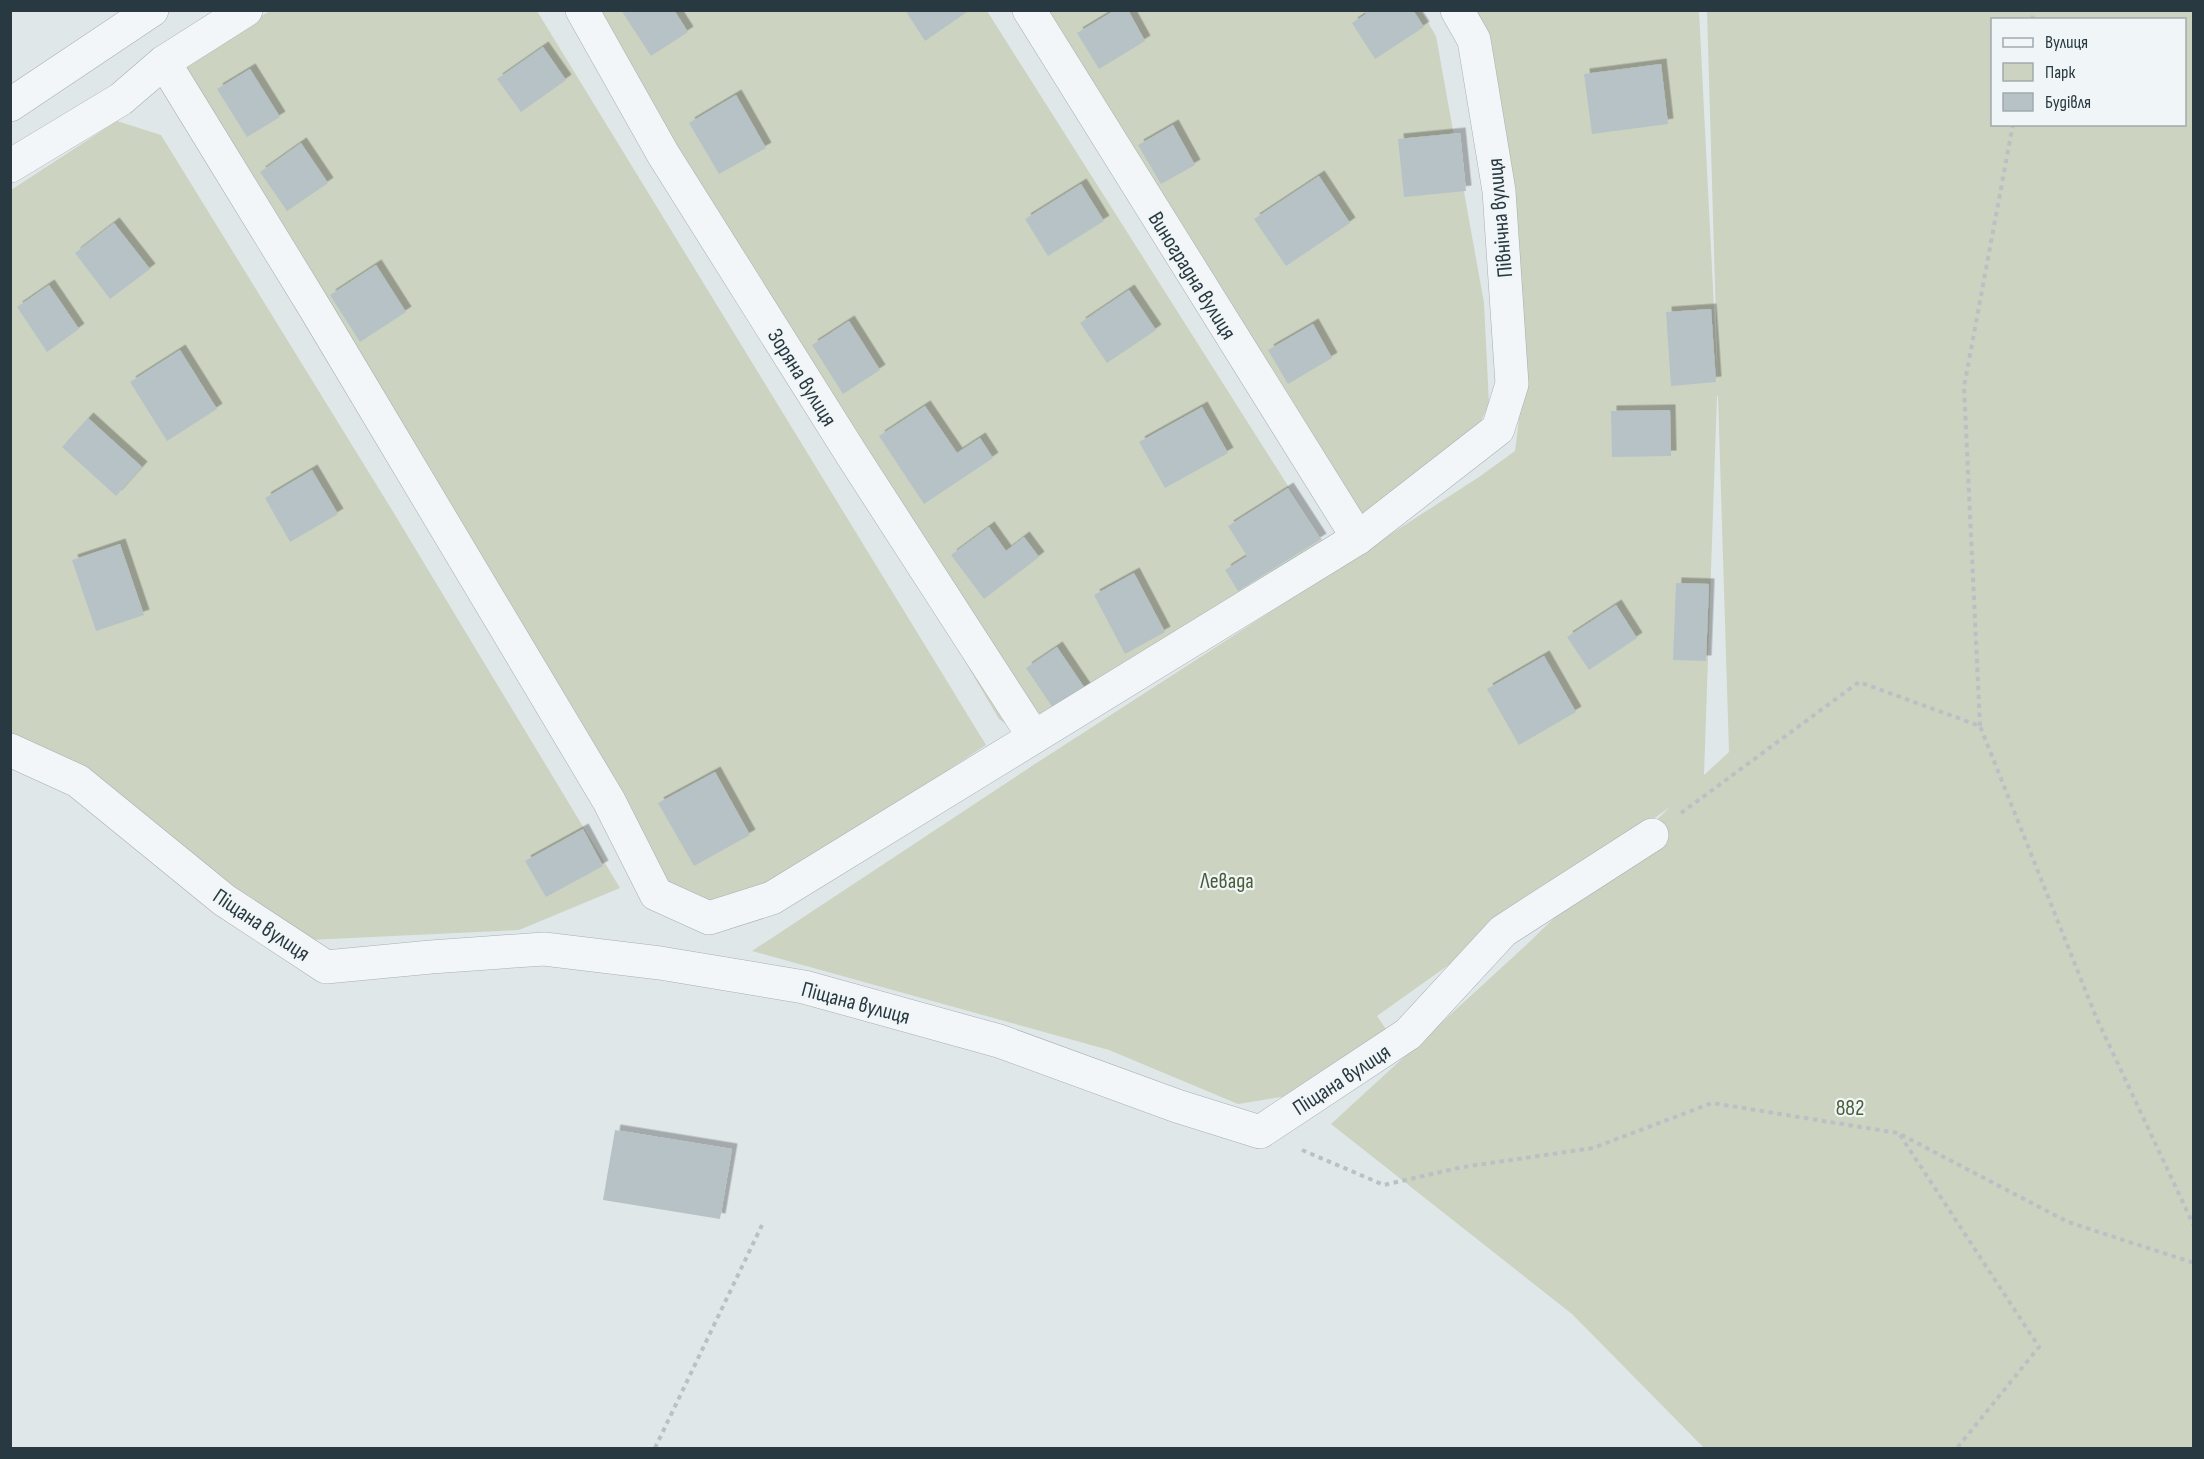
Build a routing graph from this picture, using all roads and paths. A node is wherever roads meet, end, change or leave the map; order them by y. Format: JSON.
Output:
{"nodes":[{"id":1,"x":152,"y":10,"type":"edge"},
{"id":2,"x":246,"y":10,"type":"edge"},
{"id":3,"x":582,"y":10,"type":"edge"},
{"id":4,"x":1029,"y":10,"type":"edge"},
{"id":5,"x":1457,"y":10,"type":"edge"},
{"id":6,"x":164,"y":62,"type":"junction"},
{"id":7,"x":10,"y":105,"type":"edge"},
{"id":8,"x":2013,"y":126,"type":"edge"},
{"id":9,"x":10,"y":166,"type":"edge"},
{"id":10,"x":1358,"y":538,"type":"junction"},
{"id":11,"x":1980,"y":726,"type":"junction"},
{"id":12,"x":1034,"y":737,"type":"junction"},
{"id":13,"x":10,"y":750,"type":"edge"},
{"id":14,"x":1652,"y":835,"type":"joint"},
{"id":15,"x":1260,"y":1132,"type":"junction"},
{"id":16,"x":1898,"y":1133,"type":"junction"},
{"id":17,"x":762,"y":1225,"type":"dead end"},
{"id":18,"x":2193,"y":1226,"type":"edge"},
{"id":19,"x":2193,"y":1263,"type":"edge"},
{"id":20,"x":655,"y":1449,"type":"edge"},
{"id":21,"x":1957,"y":1449,"type":"edge"}],
"edges":[{"from":1,"to":7,"type":"street"},
{"from":2,"to":6,"type":"street"},
{"from":3,"to":12,"type":"street","name":"Зоряна вулиця"},
{"from":4,"to":10,"type":"street","name":"Виноградна вулиця"},
{"from":5,"to":10,"type":"street","name":"Північна вулиця"},
{"from":6,"to":9,"type":"street"},
{"from":6,"to":12,"type":"street"},
{"from":8,"to":11,"type":"path"},
{"from":10,"to":12,"type":"street"},
{"from":11,"to":14,"type":"path"},
{"from":11,"to":18,"type":"path"},
{"from":13,"to":15,"type":"street","name":"Піщана вулиця"},
{"from":14,"to":15,"type":"street","name":"Піщана вулиця"},
{"from":15,"to":16,"type":"path"},
{"from":16,"to":19,"type":"path"},
{"from":16,"to":21,"type":"path"},
{"from":17,"to":20,"type":"path"}]}
